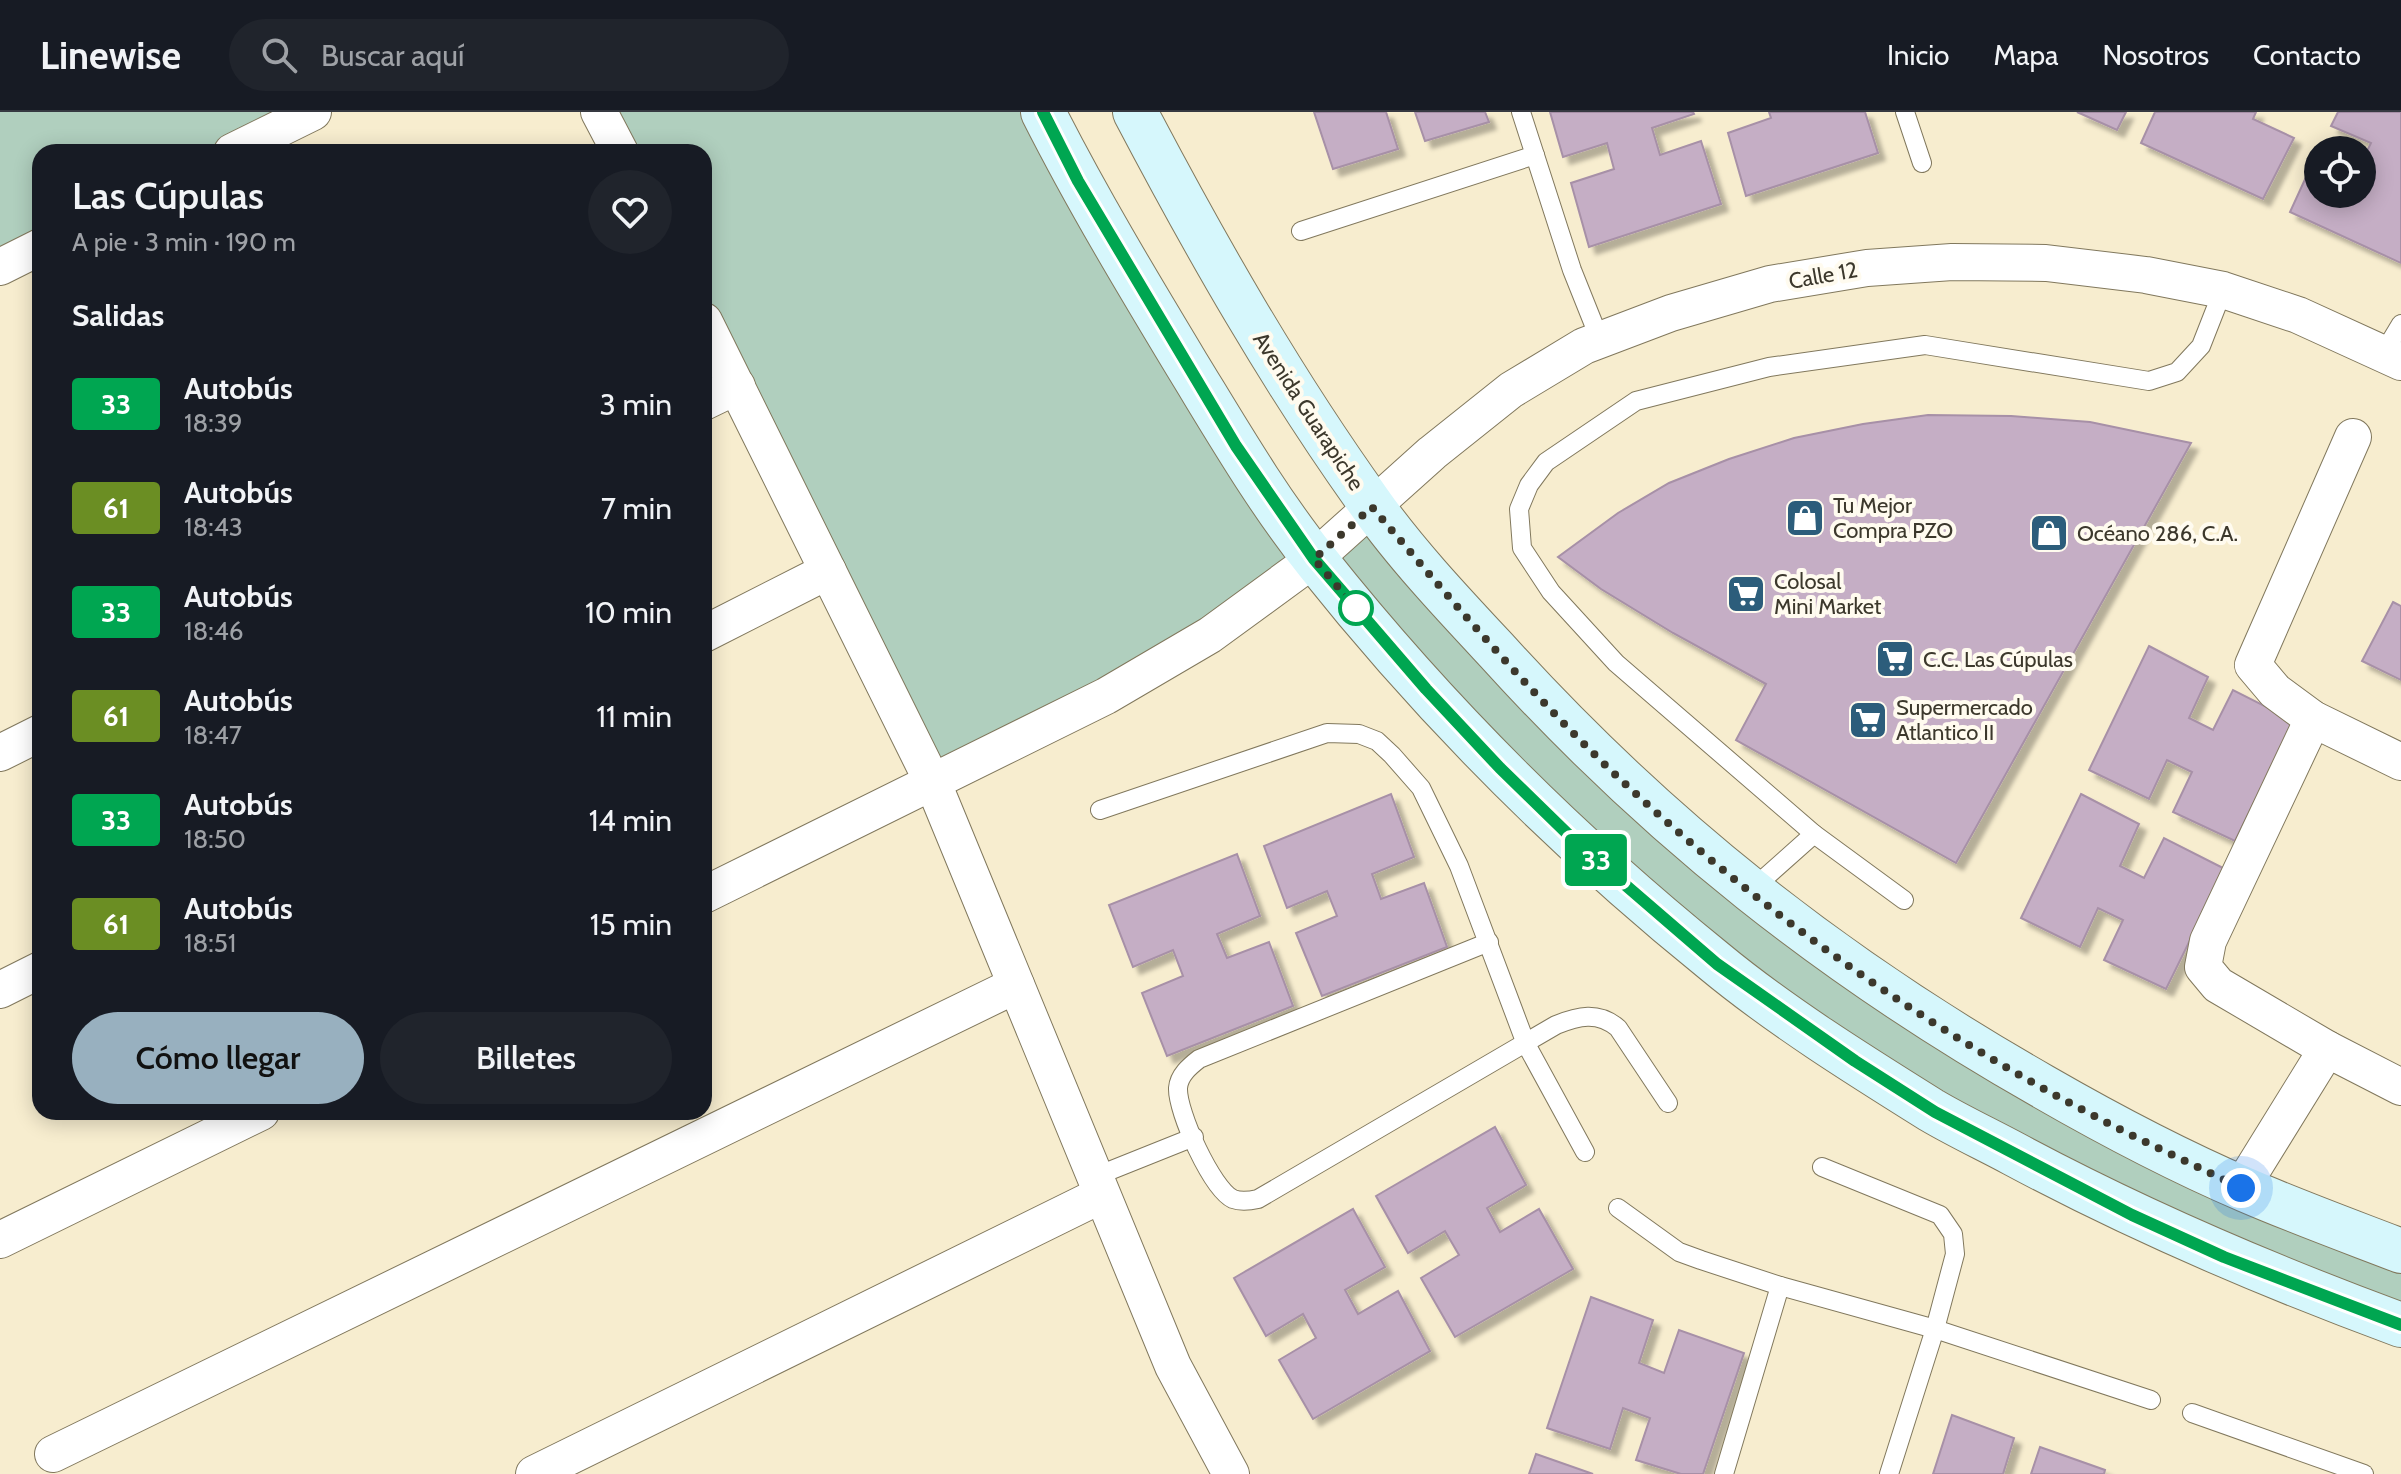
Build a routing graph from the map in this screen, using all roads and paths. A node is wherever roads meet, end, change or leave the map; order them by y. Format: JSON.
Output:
{"nodes":[{"id":1,"x":313,"y":112,"type":"edge"},
{"id":2,"x":599,"y":112,"type":"edge"},
{"id":3,"x":1043,"y":112,"type":"edge"},
{"id":4,"x":1135,"y":112,"type":"edge"},
{"id":5,"x":1521,"y":112,"type":"edge"},
{"id":6,"x":1905,"y":112,"type":"edge"},
{"id":7,"x":248,"y":144,"type":"edge"},
{"id":8,"x":616,"y":144,"type":"edge"},
{"id":9,"x":1535,"y":155,"type":"junction"},
{"id":10,"x":1922,"y":163,"type":"dead end"},
{"id":11,"x":1301,"y":231,"type":"dead end"},
{"id":12,"x":32,"y":251,"type":"edge"},
{"id":13,"x":0,"y":267,"type":"edge"},
{"id":14,"x":2223,"y":290,"type":"junction"},
{"id":15,"x":712,"y":337,"type":"edge"},
{"id":16,"x":1600,"y":340,"type":"junction"},
{"id":17,"x":2395,"y":347,"type":"edge"},
{"id":18,"x":737,"y":386,"type":"junction"},
{"id":19,"x":712,"y":398,"type":"edge"},
{"id":20,"x":2353,"y":437,"type":"dead end"},
{"id":21,"x":1372,"y":507,"type":"junction"},
{"id":22,"x":1314,"y":559,"type":"junction"},
{"id":23,"x":828,"y":571,"type":"junction"},
{"id":24,"x":712,"y":630,"type":"edge"},
{"id":25,"x":2313,"y":719,"type":"junction"},
{"id":26,"x":32,"y":737,"type":"edge"},
{"id":27,"x":0,"y":753,"type":"edge"},
{"id":28,"x":2401,"y":762,"type":"edge"},
{"id":29,"x":933,"y":783,"type":"junction"},
{"id":30,"x":1100,"y":810,"type":"dead end"},
{"id":31,"x":1814,"y":834,"type":"junction"},
{"id":32,"x":712,"y":891,"type":"edge"},
{"id":33,"x":1750,"y":891,"type":"junction"},
{"id":34,"x":1904,"y":900,"type":"dead end"},
{"id":35,"x":1489,"y":942,"type":"junction"},
{"id":36,"x":32,"y":974,"type":"edge"},
{"id":37,"x":1016,"y":985,"type":"junction"},
{"id":38,"x":0,"y":990,"type":"edge"},
{"id":39,"x":1526,"y":1044,"type":"junction"},
{"id":40,"x":2327,"y":1049,"type":"junction"},
{"id":41,"x":2401,"y":1087,"type":"edge"},
{"id":42,"x":1668,"y":1103,"type":"dead end"},
{"id":43,"x":245,"y":1120,"type":"edge"},
{"id":44,"x":1194,"y":1137,"type":"junction"},
{"id":45,"x":1585,"y":1152,"type":"dead end"},
{"id":46,"x":1822,"y":1167,"type":"dead end"},
{"id":47,"x":1098,"y":1186,"type":"junction"},
{"id":48,"x":2241,"y":1188,"type":"junction"},
{"id":49,"x":1618,"y":1208,"type":"dead end"},
{"id":50,"x":0,"y":1240,"type":"edge"},
{"id":51,"x":2401,"y":1251,"type":"edge"},
{"id":52,"x":1780,"y":1286,"type":"junction"},
{"id":53,"x":2401,"y":1325,"type":"edge"},
{"id":54,"x":1935,"y":1329,"type":"junction"},
{"id":55,"x":2151,"y":1400,"type":"dead end"},
{"id":56,"x":2192,"y":1413,"type":"dead end"},
{"id":57,"x":53,"y":1454,"type":"dead end"},
{"id":58,"x":534,"y":1474,"type":"edge"},
{"id":59,"x":1231,"y":1474,"type":"edge"},
{"id":60,"x":1724,"y":1474,"type":"edge"},
{"id":61,"x":1889,"y":1474,"type":"edge"},
{"id":62,"x":2364,"y":1474,"type":"edge"}],
"edges":[{"from":1,"to":7,"type":"street"},
{"from":2,"to":8,"type":"street"},
{"from":3,"to":22,"type":"street"},
{"from":4,"to":21,"type":"street","name":"Avenida Guarapiche"},
{"from":5,"to":9,"type":"lane"},
{"from":6,"to":10,"type":"lane"},
{"from":9,"to":11,"type":"lane"},
{"from":9,"to":16,"type":"lane"},
{"from":12,"to":13,"type":"street"},
{"from":14,"to":16,"type":"street","name":"Calle 12"},
{"from":14,"to":17,"type":"street","name":"Calle 12"},
{"from":14,"to":31,"type":"lane"},
{"from":15,"to":18,"type":"street"},
{"from":16,"to":21,"type":"street","name":"Calle 12"},
{"from":18,"to":19,"type":"street"},
{"from":18,"to":23,"type":"street"},
{"from":20,"to":25,"type":"street"},
{"from":21,"to":22,"type":"street","name":"Calle 12"},
{"from":21,"to":33,"type":"street","name":"Avenida Guarapiche"},
{"from":22,"to":29,"type":"street","name":"Calle 12"},
{"from":22,"to":53,"type":"street"},
{"from":23,"to":24,"type":"street"},
{"from":23,"to":29,"type":"street"},
{"from":25,"to":28,"type":"street"},
{"from":25,"to":40,"type":"street"},
{"from":26,"to":27,"type":"street"},
{"from":29,"to":32,"type":"street","name":"Calle 12"},
{"from":29,"to":37,"type":"street"},
{"from":30,"to":35,"type":"lane"},
{"from":31,"to":33,"type":"lane"},
{"from":31,"to":34,"type":"lane"},
{"from":33,"to":48,"type":"street","name":"Avenida Guarapiche"},
{"from":35,"to":39,"type":"lane"},
{"from":35,"to":44,"type":"lane"},
{"from":36,"to":38,"type":"street"},
{"from":37,"to":47,"type":"street"},
{"from":37,"to":57,"type":"street"},
{"from":39,"to":42,"type":"lane"},
{"from":39,"to":44,"type":"lane"},
{"from":39,"to":45,"type":"lane"},
{"from":40,"to":41,"type":"street"},
{"from":40,"to":48,"type":"street"},
{"from":43,"to":50,"type":"street"},
{"from":44,"to":47,"type":"lane"},
{"from":46,"to":54,"type":"lane"},
{"from":47,"to":58,"type":"street"},
{"from":47,"to":59,"type":"street"},
{"from":48,"to":51,"type":"street","name":"Avenida Guarapiche"},
{"from":49,"to":52,"type":"lane"},
{"from":52,"to":54,"type":"lane"},
{"from":52,"to":60,"type":"lane"},
{"from":54,"to":55,"type":"lane"},
{"from":54,"to":61,"type":"lane"},
{"from":56,"to":62,"type":"lane"}]}
